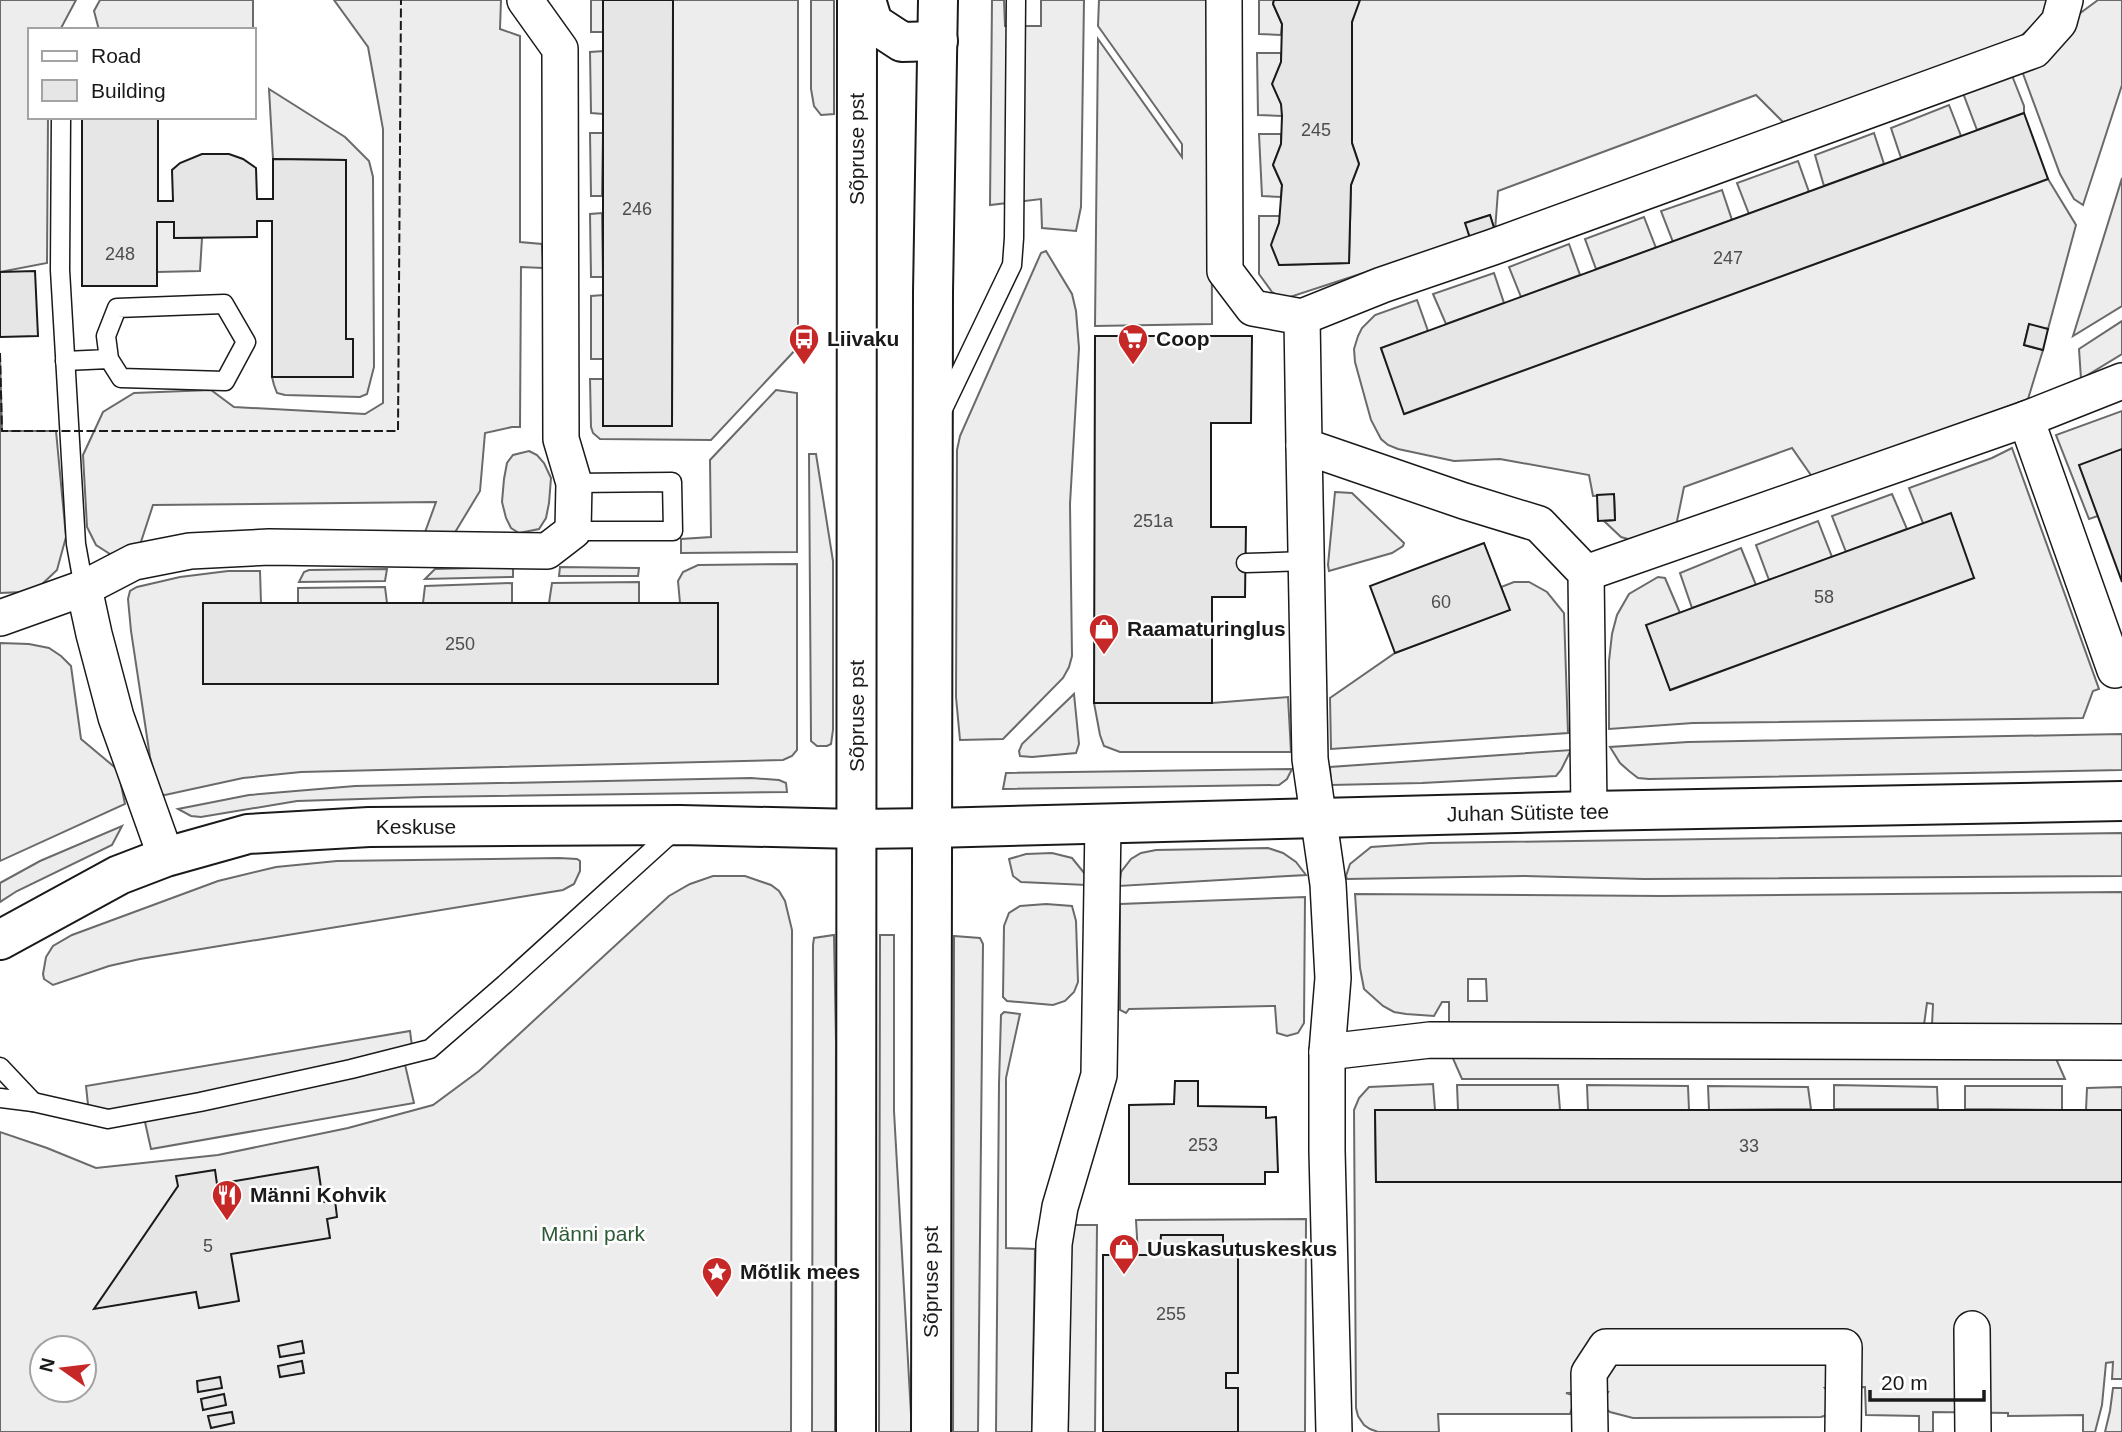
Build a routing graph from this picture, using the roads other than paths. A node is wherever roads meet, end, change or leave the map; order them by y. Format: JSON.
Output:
{"nodes":[{"id":1,"x":525,"y":0,"type":"edge"},
{"id":2,"x":857,"y":0,"type":"edge"},
{"id":3,"x":866,"y":0,"type":"edge"},
{"id":4,"x":938,"y":0,"type":"edge"},
{"id":5,"x":1016,"y":0,"type":"edge"},
{"id":6,"x":1224,"y":0,"type":"edge"},
{"id":7,"x":2065,"y":0,"type":"edge"},
{"id":8,"x":938,"y":41,"type":"junction"},
{"id":9,"x":61,"y":119,"type":"edge"},
{"id":10,"x":1302,"y":317,"type":"junction"},
{"id":11,"x":109,"y":359,"type":"junction"},
{"id":12,"x":65,"y":361,"type":"junction"},
{"id":13,"x":2122,"y":381,"type":"edge"},
{"id":14,"x":2026,"y":419,"type":"junction"},
{"id":15,"x":933,"y":430,"type":"junction"},
{"id":16,"x":1304,"y":446,"type":"junction"},
{"id":17,"x":574,"y":483,"type":"junction"},
{"id":18,"x":573,"y":531,"type":"junction"},
{"id":19,"x":1306,"y":561,"type":"junction"},
{"id":20,"x":1246,"y":563,"type":"dead end"},
{"id":21,"x":1586,"y":573,"type":"junction"},
{"id":22,"x":84,"y":588,"type":"junction"},
{"id":23,"x":0,"y":618,"type":"edge"},
{"id":24,"x":2115,"y":670,"type":"dead end"},
{"id":25,"x":2122,"y":801,"type":"edge"},
{"id":26,"x":1589,"y":811,"type":"junction"},
{"id":27,"x":1318,"y":818,"type":"junction"},
{"id":28,"x":1103,"y":824,"type":"junction"},
{"id":29,"x":680,"y":825,"type":"junction"},
{"id":30,"x":933,"y":828,"type":"junction"},
{"id":31,"x":856,"y":829,"type":"junction"},
{"id":32,"x":166,"y":858,"type":"junction"},
{"id":33,"x":0,"y":940,"type":"edge"},
{"id":34,"x":2122,"y":1042,"type":"edge"},
{"id":35,"x":1327,"y":1052,"type":"junction"},
{"id":36,"x":0,"y":1067,"type":"edge"},
{"id":37,"x":0,"y":1098,"type":"edge"},
{"id":38,"x":33,"y":1102,"type":"junction"},
{"id":39,"x":1972,"y":1329,"type":"dead end"},
{"id":40,"x":856,"y":1432,"type":"edge"},
{"id":41,"x":931,"y":1432,"type":"edge"},
{"id":42,"x":1050,"y":1432,"type":"edge"},
{"id":43,"x":1334,"y":1432,"type":"edge"},
{"id":44,"x":1590,"y":1432,"type":"edge"},
{"id":45,"x":1843,"y":1432,"type":"edge"},
{"id":46,"x":1973,"y":1432,"type":"edge"}],
"edges":[{"from":1,"to":17,"type":"street"},
{"from":2,"to":31,"type":"main road","name":"Sõpruse pst"},
{"from":3,"to":8,"type":"main road"},
{"from":4,"to":8,"type":"main road","name":"Sõpruse pst"},
{"from":5,"to":15,"type":"lane"},
{"from":6,"to":10,"type":"street"},
{"from":7,"to":10,"type":"street"},
{"from":8,"to":15,"type":"main road","name":"Sõpruse pst"},
{"from":9,"to":12,"type":"lane"},
{"from":10,"to":16,"type":"street"},
{"from":11,"to":11,"type":"lane"},
{"from":11,"to":12,"type":"lane"},
{"from":12,"to":22,"type":"lane"},
{"from":13,"to":14,"type":"street"},
{"from":14,"to":21,"type":"street"},
{"from":14,"to":24,"type":"street"},
{"from":15,"to":30,"type":"main road","name":"Sõpruse pst"},
{"from":16,"to":19,"type":"street"},
{"from":16,"to":21,"type":"street"},
{"from":17,"to":18,"type":"street"},
{"from":17,"to":18,"type":"lane"},
{"from":18,"to":22,"type":"street"},
{"from":19,"to":20,"type":"lane"},
{"from":19,"to":27,"type":"street"},
{"from":21,"to":26,"type":"street"},
{"from":22,"to":23,"type":"street"},
{"from":22,"to":32,"type":"street"},
{"from":25,"to":26,"type":"main road","name":"Juhan Sütiste tee"},
{"from":26,"to":27,"type":"main road","name":"Juhan Sütiste tee"},
{"from":27,"to":28,"type":"main road","name":"Juhan Sütiste tee"},
{"from":27,"to":35,"type":"street"},
{"from":28,"to":30,"type":"main road","name":"Juhan Sütiste tee"},
{"from":28,"to":42,"type":"street"},
{"from":29,"to":31,"type":"main road","name":"Keskuse"},
{"from":29,"to":32,"type":"main road","name":"Keskuse"},
{"from":29,"to":38,"type":"lane"},
{"from":30,"to":31,"type":"main road","name":"Juhan Sütiste tee"},
{"from":30,"to":41,"type":"main road","name":"Sõpruse pst"},
{"from":31,"to":40,"type":"main road","name":"Sõpruse pst"},
{"from":32,"to":33,"type":"main road","name":"Keskuse"},
{"from":34,"to":35,"type":"street"},
{"from":35,"to":43,"type":"street"},
{"from":36,"to":38,"type":"lane"},
{"from":37,"to":38,"type":"lane"},
{"from":39,"to":46,"type":"street"},
{"from":44,"to":45,"type":"street"}]}
